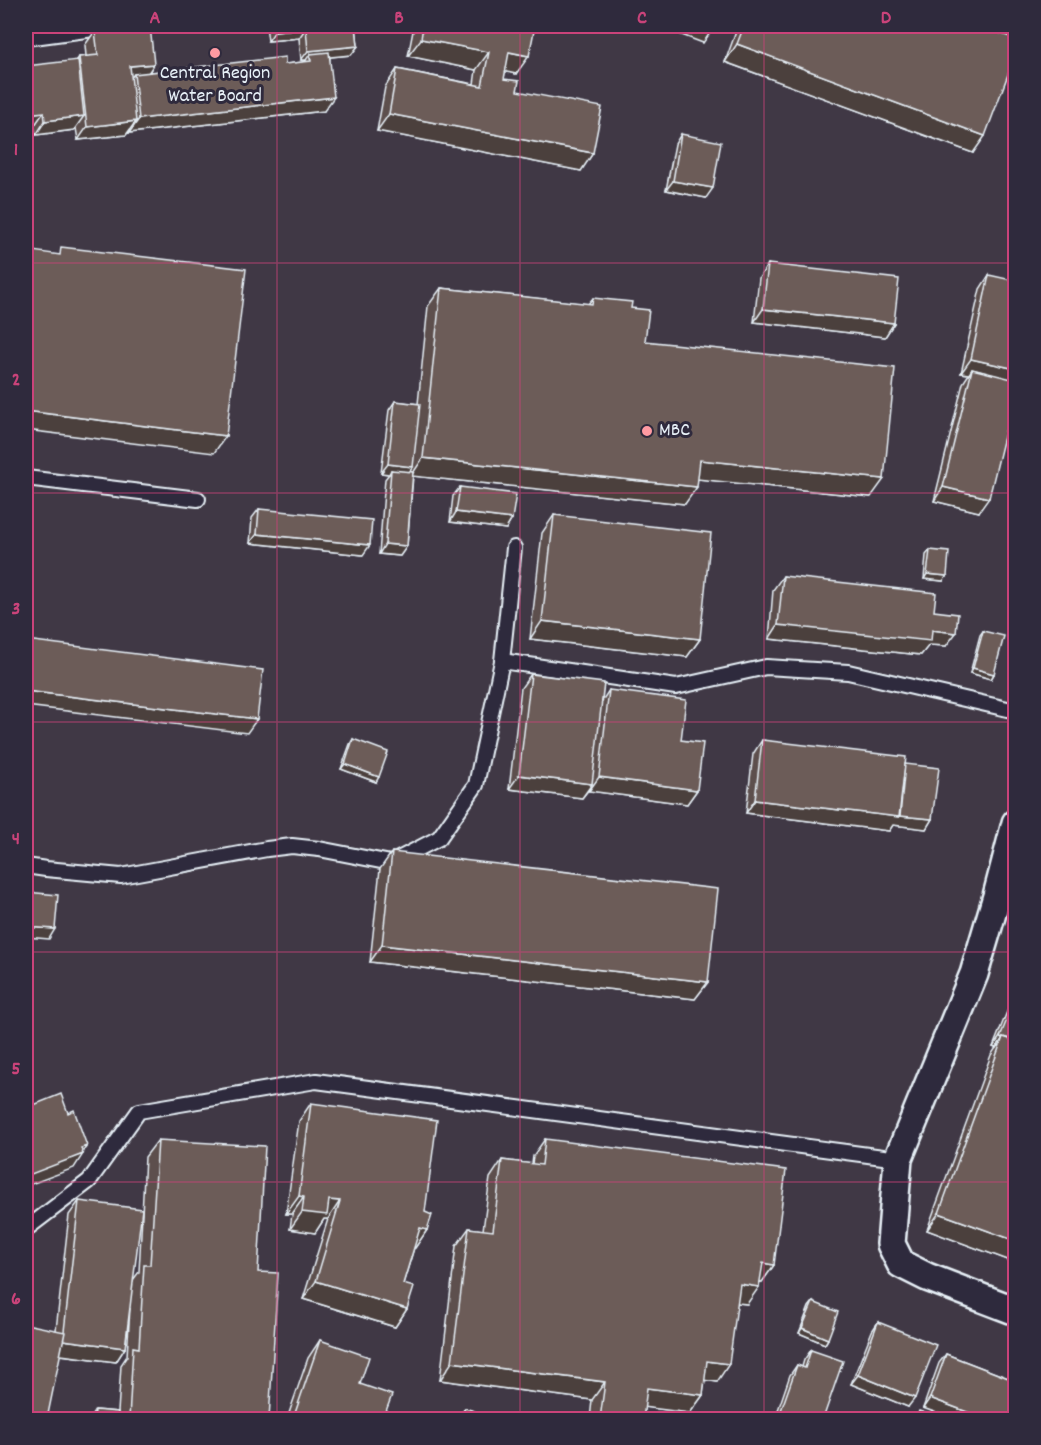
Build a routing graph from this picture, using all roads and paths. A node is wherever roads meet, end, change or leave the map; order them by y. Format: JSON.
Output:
{"nodes":[{"id":1,"x":116,"y":26,"type":"edge"},
{"id":2,"x":26,"y":38,"type":"edge"},
{"id":3,"x":26,"y":478,"type":"edge"},
{"id":4,"x":198,"y":499,"type":"dead end"},
{"id":5,"x":514,"y":548,"type":"dead end"},
{"id":6,"x":502,"y":662,"type":"junction"},
{"id":7,"x":1016,"y":711,"type":"edge"},
{"id":8,"x":1016,"y":824,"type":"edge"},
{"id":9,"x":26,"y":866,"type":"edge"},
{"id":10,"x":898,"y":1159,"type":"junction"},
{"id":11,"x":26,"y":1230,"type":"edge"},
{"id":12,"x":1016,"y":1311,"type":"edge"}],
"edges":[{"from":1,"to":2,"type":"lane"},
{"from":3,"to":4,"type":"lane"},
{"from":5,"to":6,"type":"lane"},
{"from":6,"to":7,"type":"lane"},
{"from":6,"to":9,"type":"lane"},
{"from":8,"to":10,"type":"street"},
{"from":10,"to":11,"type":"lane"},
{"from":10,"to":12,"type":"street"}]}
